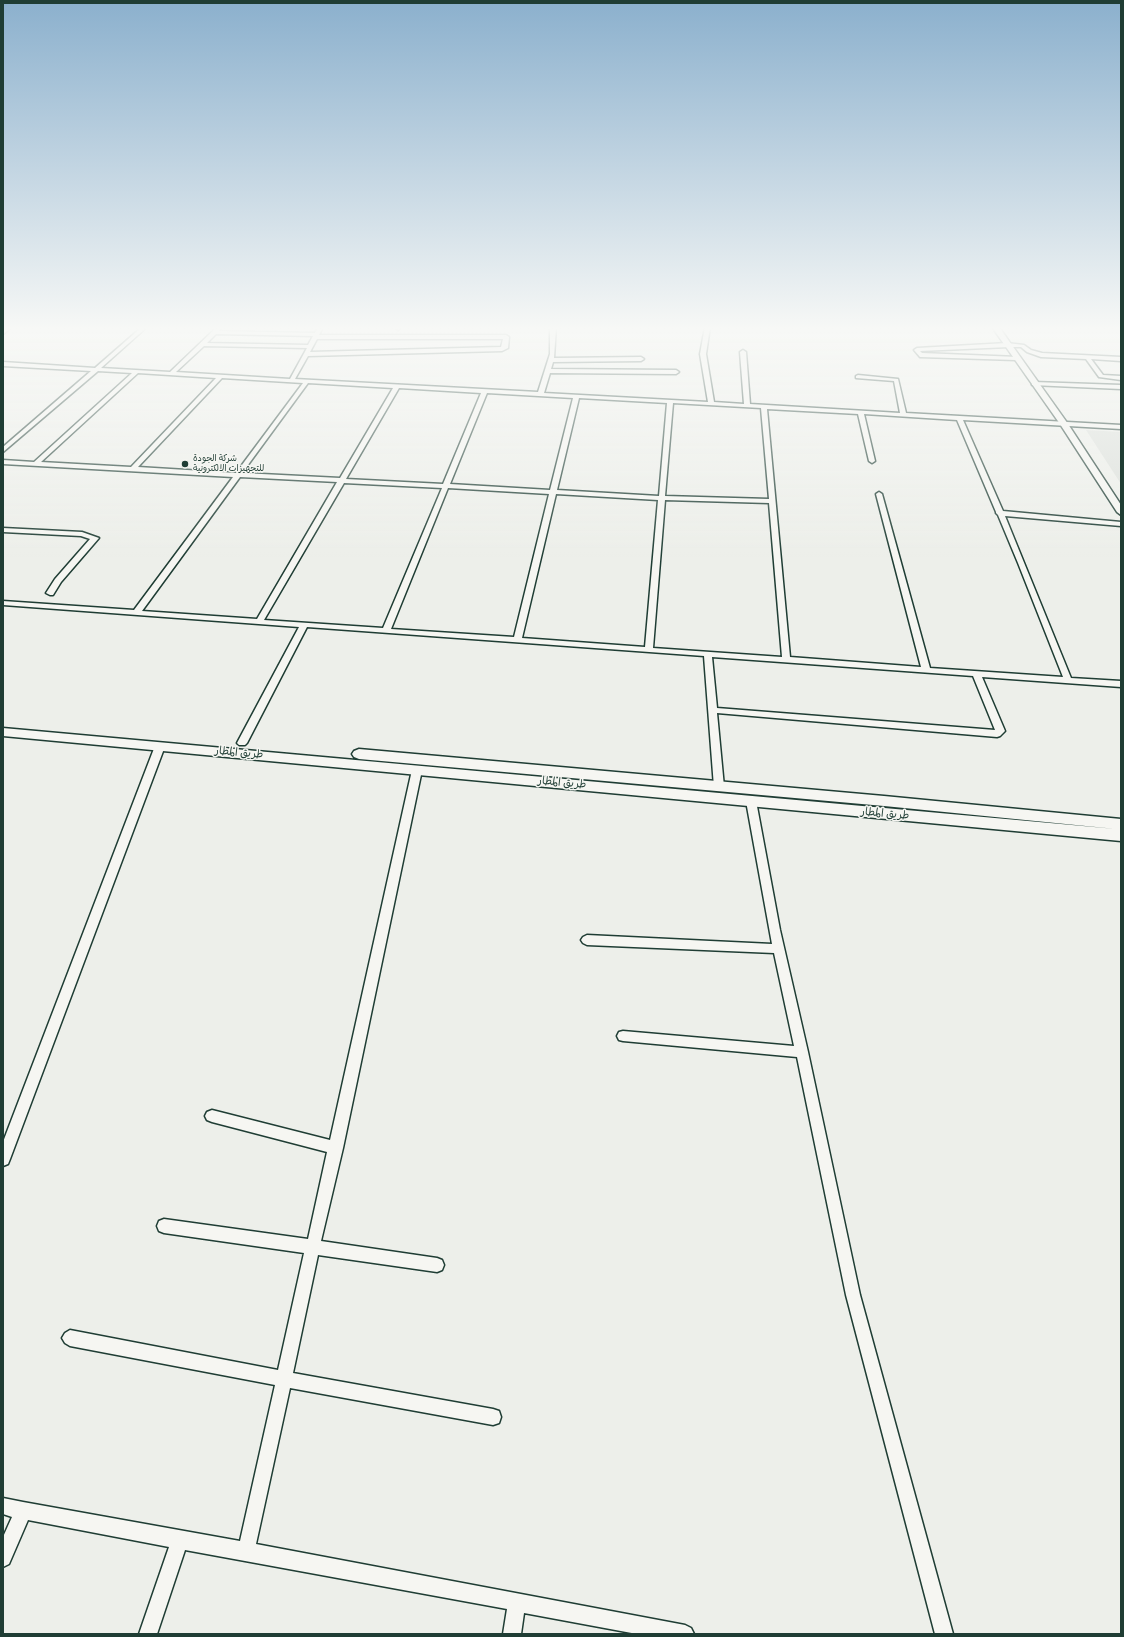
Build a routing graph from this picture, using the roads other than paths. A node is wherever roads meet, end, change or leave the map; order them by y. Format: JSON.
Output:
{"nodes":[{"id":1,"x":57,"y":403,"type":"edge"},
{"id":2,"x":103,"y":403,"type":"edge"},
{"id":3,"x":195,"y":403,"type":"edge"},
{"id":4,"x":291,"y":403,"type":"edge"},
{"id":5,"x":387,"y":403,"type":"edge"},
{"id":6,"x":481,"y":403,"type":"edge"},
{"id":7,"x":574,"y":403,"type":"edge"},
{"id":8,"x":670,"y":403,"type":"edge"},
{"id":9,"x":699,"y":403,"type":"edge"},
{"id":10,"x":901,"y":403,"type":"edge"},
{"id":11,"x":1049,"y":403,"type":"edge"},
{"id":12,"x":711,"y":404,"type":"joint"},
{"id":13,"x":747,"y":406,"type":"joint"},
{"id":14,"x":764,"y":407,"type":"junction"},
{"id":15,"x":861,"y":413,"type":"junction"},
{"id":16,"x":903,"y":415,"type":"junction"},
{"id":17,"x":960,"y":418,"type":"junction"},
{"id":18,"x":1064,"y":424,"type":"junction"},
{"id":19,"x":1121,"y":428,"type":"edge"},
{"id":20,"x":3,"y":450,"type":"edge"},
{"id":21,"x":872,"y":461,"type":"dead end"},
{"id":22,"x":3,"y":462,"type":"edge"},
{"id":23,"x":36,"y":464,"type":"junction"},
{"id":24,"x":133,"y":469,"type":"junction"},
{"id":25,"x":238,"y":474,"type":"junction"},
{"id":26,"x":342,"y":479,"type":"junction"},
{"id":27,"x":447,"y":485,"type":"junction"},
{"id":28,"x":553,"y":492,"type":"junction"},
{"id":29,"x":879,"y":494,"type":"dead end"},
{"id":30,"x":661,"y":498,"type":"junction"},
{"id":31,"x":772,"y":501,"type":"junction"},
{"id":32,"x":1121,"y":512,"type":"edge"},
{"id":33,"x":999,"y":513,"type":"junction"},
{"id":34,"x":1121,"y":524,"type":"edge"},
{"id":35,"x":3,"y":530,"type":"edge"},
{"id":36,"x":50,"y":593,"type":"dead end"},
{"id":37,"x":3,"y":603,"type":"edge"},
{"id":38,"x":136,"y":613,"type":"junction"},
{"id":39,"x":259,"y":622,"type":"junction"},
{"id":40,"x":304,"y":625,"type":"junction"},
{"id":41,"x":386,"y":631,"type":"junction"},
{"id":42,"x":517,"y":640,"type":"junction"},
{"id":43,"x":649,"y":650,"type":"junction"},
{"id":44,"x":708,"y":654,"type":"junction"},
{"id":45,"x":786,"y":660,"type":"junction"},
{"id":46,"x":926,"y":670,"type":"junction"},
{"id":47,"x":976,"y":674,"type":"junction"},
{"id":48,"x":1068,"y":680,"type":"junction"},
{"id":49,"x":1121,"y":684,"type":"edge"},
{"id":50,"x":712,"y":710,"type":"junction"},
{"id":51,"x":3,"y":721,"type":"edge"},
{"id":52,"x":3,"y":732,"type":"edge"},
{"id":53,"x":242,"y":743,"type":"junction"},
{"id":54,"x":160,"y":746,"type":"junction"},
{"id":55,"x":332,"y":757,"type":"junction"},
{"id":56,"x":417,"y":770,"type":"junction"},
{"id":57,"x":719,"y":787,"type":"junction"},
{"id":58,"x":751,"y":801,"type":"junction"},
{"id":59,"x":886,"y":807,"type":"junction"},
{"id":60,"x":1121,"y":824,"type":"edge"},
{"id":61,"x":1121,"y":835,"type":"edge"},
{"id":62,"x":587,"y":940,"type":"dead end"},
{"id":63,"x":778,"y":949,"type":"junction"},
{"id":64,"x":623,"y":1036,"type":"dead end"},
{"id":65,"x":802,"y":1052,"type":"junction"},
{"id":66,"x":212,"y":1116,"type":"dead end"},
{"id":67,"x":336,"y":1148,"type":"junction"},
{"id":68,"x":3,"y":1160,"type":"edge"},
{"id":69,"x":164,"y":1226,"type":"dead end"},
{"id":70,"x":314,"y":1246,"type":"junction"},
{"id":71,"x":437,"y":1265,"type":"dead end"},
{"id":72,"x":70,"y":1338,"type":"dead end"},
{"id":73,"x":283,"y":1379,"type":"junction"},
{"id":74,"x":493,"y":1416,"type":"dead end"},
{"id":75,"x":3,"y":1506,"type":"edge"},
{"id":76,"x":23,"y":1511,"type":"junction"},
{"id":77,"x":180,"y":1540,"type":"junction"},
{"id":78,"x":246,"y":1551,"type":"junction"},
{"id":79,"x":3,"y":1558,"type":"edge"},
{"id":80,"x":517,"y":1603,"type":"junction"},
{"id":81,"x":148,"y":1634,"type":"edge"},
{"id":82,"x":512,"y":1634,"type":"edge"},
{"id":83,"x":686,"y":1634,"type":"edge"},
{"id":84,"x":944,"y":1634,"type":"edge"}],
"edges":[{"from":1,"to":20,"type":"street"},
{"from":2,"to":23,"type":"street"},
{"from":3,"to":24,"type":"street"},
{"from":4,"to":25,"type":"street"},
{"from":5,"to":26,"type":"street"},
{"from":6,"to":27,"type":"street"},
{"from":7,"to":28,"type":"street"},
{"from":8,"to":30,"type":"street"},
{"from":9,"to":12,"type":"street"},
{"from":10,"to":16,"type":"street"},
{"from":11,"to":18,"type":"main road"},
{"from":12,"to":13,"type":"street"},
{"from":13,"to":14,"type":"street"},
{"from":14,"to":15,"type":"street"},
{"from":14,"to":31,"type":"street"},
{"from":15,"to":16,"type":"street"},
{"from":15,"to":21,"type":"street"},
{"from":16,"to":17,"type":"street"},
{"from":17,"to":18,"type":"street"},
{"from":17,"to":33,"type":"street"},
{"from":18,"to":19,"type":"street"},
{"from":18,"to":32,"type":"main road"},
{"from":22,"to":23,"type":"street"},
{"from":23,"to":24,"type":"street"},
{"from":24,"to":25,"type":"street"},
{"from":25,"to":26,"type":"street"},
{"from":25,"to":38,"type":"street"},
{"from":26,"to":27,"type":"street"},
{"from":26,"to":39,"type":"street"},
{"from":27,"to":28,"type":"street"},
{"from":27,"to":41,"type":"street"},
{"from":28,"to":30,"type":"street"},
{"from":28,"to":42,"type":"street"},
{"from":29,"to":46,"type":"street"},
{"from":30,"to":31,"type":"street"},
{"from":30,"to":43,"type":"street"},
{"from":31,"to":45,"type":"street"},
{"from":33,"to":34,"type":"street"},
{"from":33,"to":48,"type":"street"},
{"from":35,"to":36,"type":"street"},
{"from":37,"to":38,"type":"street"},
{"from":38,"to":39,"type":"street"},
{"from":39,"to":40,"type":"street"},
{"from":40,"to":41,"type":"street"},
{"from":40,"to":53,"type":"street"},
{"from":41,"to":42,"type":"street"},
{"from":42,"to":43,"type":"street"},
{"from":43,"to":44,"type":"street"},
{"from":44,"to":45,"type":"street"},
{"from":44,"to":50,"type":"street"},
{"from":45,"to":46,"type":"street"},
{"from":46,"to":47,"type":"street"},
{"from":47,"to":48,"type":"street"},
{"from":47,"to":50,"type":"street"},
{"from":48,"to":49,"type":"street"},
{"from":50,"to":57,"type":"street"},
{"from":51,"to":53,"type":"highway","name":"طريق المطار"},
{"from":52,"to":54,"type":"highway","name":"طريق المطار"},
{"from":53,"to":55,"type":"highway","name":"طريق المطار"},
{"from":54,"to":55,"type":"highway","name":"طريق المطار"},
{"from":54,"to":68,"type":"street"},
{"from":55,"to":56,"type":"highway","name":"طريق المطار"},
{"from":55,"to":57,"type":"highway","name":"طريق المطار"},
{"from":56,"to":58,"type":"highway","name":"طريق المطار"},
{"from":56,"to":67,"type":"street"},
{"from":57,"to":59,"type":"highway","name":"طريق المطار"},
{"from":58,"to":59,"type":"highway","name":"طريق المطار"},
{"from":58,"to":63,"type":"street"},
{"from":59,"to":60,"type":"highway","name":"طريق المطار"},
{"from":59,"to":61,"type":"highway","name":"طريق المطار"},
{"from":62,"to":63,"type":"street"},
{"from":63,"to":65,"type":"street"},
{"from":64,"to":65,"type":"street"},
{"from":65,"to":84,"type":"street"},
{"from":66,"to":67,"type":"street"},
{"from":67,"to":70,"type":"street"},
{"from":69,"to":70,"type":"street"},
{"from":70,"to":71,"type":"street"},
{"from":70,"to":73,"type":"street"},
{"from":72,"to":73,"type":"street"},
{"from":73,"to":74,"type":"street"},
{"from":73,"to":78,"type":"street"},
{"from":75,"to":76,"type":"street"},
{"from":76,"to":77,"type":"street"},
{"from":76,"to":79,"type":"street"},
{"from":77,"to":78,"type":"street"},
{"from":77,"to":81,"type":"street"},
{"from":78,"to":80,"type":"street"},
{"from":80,"to":82,"type":"street"},
{"from":80,"to":83,"type":"street"}]}
